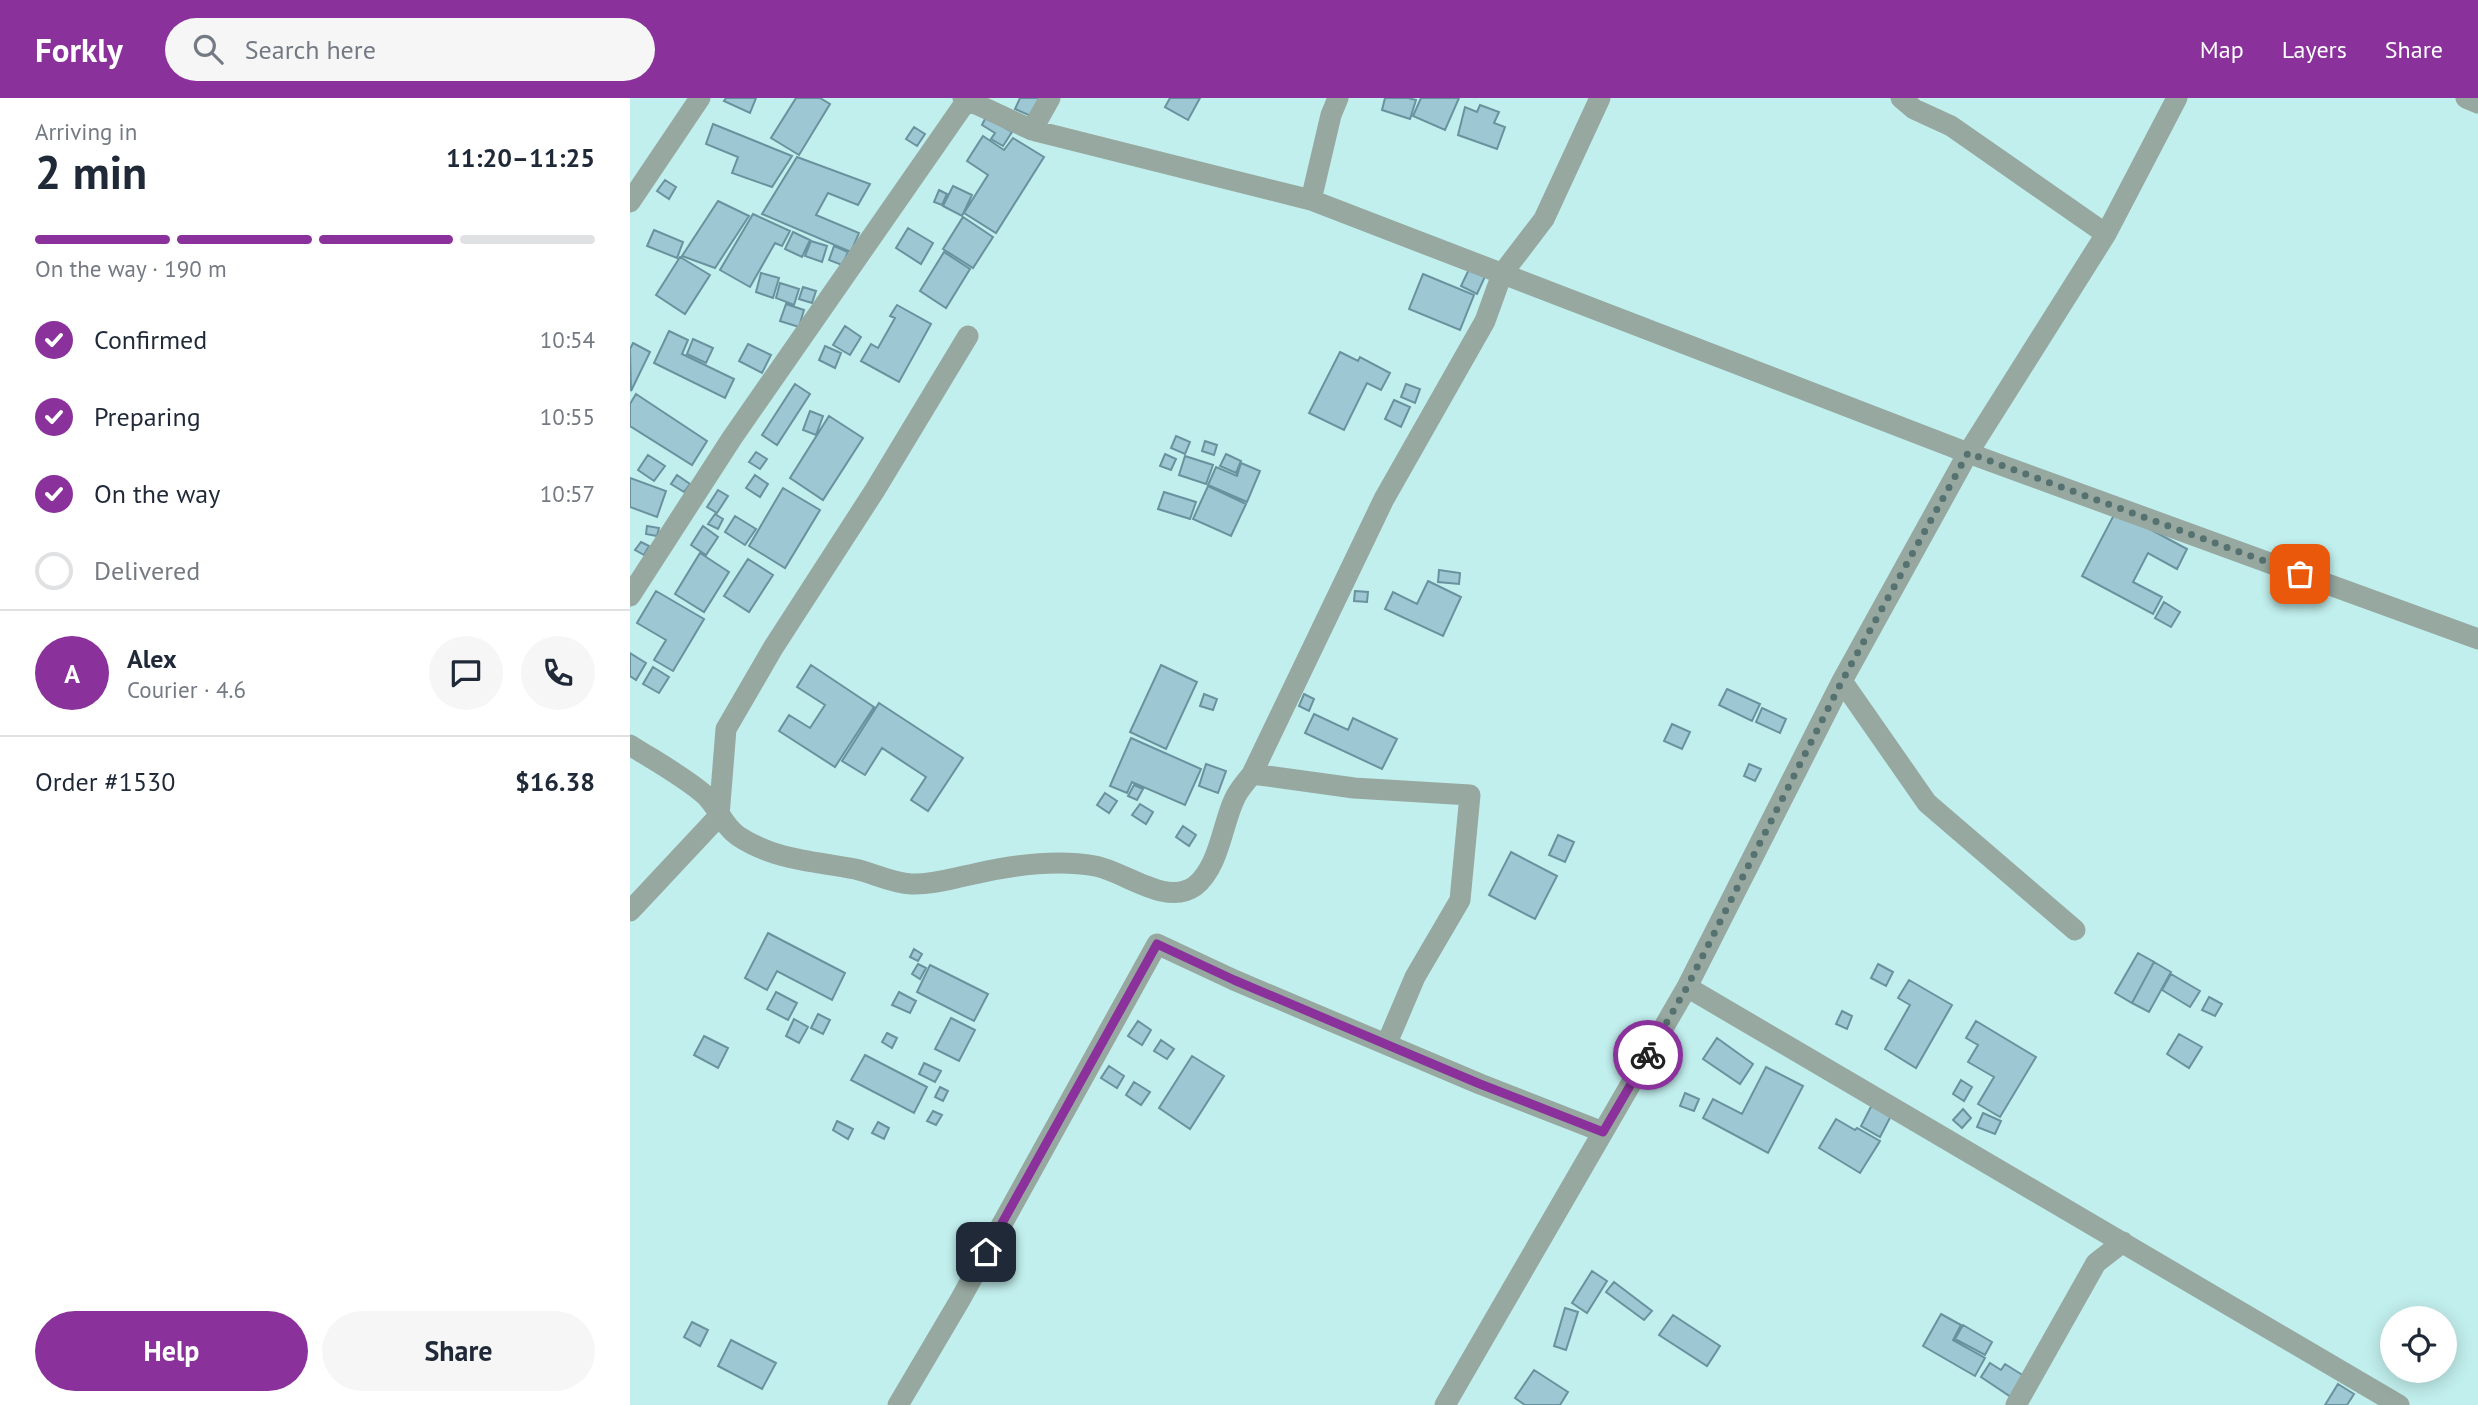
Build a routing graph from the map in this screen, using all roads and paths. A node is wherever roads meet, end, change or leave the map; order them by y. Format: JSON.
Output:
{"nodes":[{"id":1,"x":700,"y":98,"type":"edge"},
{"id":2,"x":1050,"y":98,"type":"edge"},
{"id":3,"x":1338,"y":98,"type":"edge"},
{"id":4,"x":1600,"y":98,"type":"edge"},
{"id":5,"x":1901,"y":98,"type":"edge"},
{"id":6,"x":2177,"y":98,"type":"edge"},
{"id":7,"x":2466,"y":98,"type":"edge"},
{"id":8,"x":965,"y":99,"type":"edge"},
{"id":9,"x":2478,"y":103,"type":"edge"},
{"id":10,"x":1032,"y":130,"type":"junction"},
{"id":11,"x":1311,"y":200,"type":"junction"},
{"id":12,"x":630,"y":202,"type":"edge"},
{"id":13,"x":2106,"y":234,"type":"junction"},
{"id":14,"x":1502,"y":274,"type":"junction"},
{"id":15,"x":968,"y":336,"type":"dead end"},
{"id":16,"x":1968,"y":453,"type":"junction"},
{"id":17,"x":630,"y":596,"type":"edge"},
{"id":18,"x":2478,"y":639,"type":"edge"},
{"id":19,"x":1842,"y":681,"type":"junction"},
{"id":20,"x":630,"y":745,"type":"edge"},
{"id":21,"x":1252,"y":774,"type":"junction"},
{"id":22,"x":719,"y":816,"type":"junction"},
{"id":23,"x":630,"y":911,"type":"edge"},
{"id":24,"x":2075,"y":930,"type":"dead end"},
{"id":25,"x":1687,"y":987,"type":"junction"},
{"id":26,"x":1387,"y":1043,"type":"junction"},
{"id":27,"x":1603,"y":1132,"type":"junction"},
{"id":28,"x":2123,"y":1242,"type":"junction"},
{"id":29,"x":898,"y":1405,"type":"edge"},
{"id":30,"x":1445,"y":1405,"type":"edge"},
{"id":31,"x":2016,"y":1405,"type":"edge"},
{"id":32,"x":2399,"y":1405,"type":"edge"}],
"edges":[{"from":1,"to":12,"type":"street"},
{"from":2,"to":10,"type":"street"},
{"from":3,"to":11,"type":"street"},
{"from":4,"to":14,"type":"street"},
{"from":5,"to":13,"type":"street"},
{"from":6,"to":13,"type":"street"},
{"from":7,"to":9,"type":"street"},
{"from":8,"to":10,"type":"street"},
{"from":8,"to":17,"type":"street"},
{"from":10,"to":11,"type":"street"},
{"from":11,"to":14,"type":"street"},
{"from":13,"to":16,"type":"street"},
{"from":14,"to":16,"type":"street"},
{"from":14,"to":21,"type":"street"},
{"from":15,"to":22,"type":"street"},
{"from":16,"to":18,"type":"street"},
{"from":16,"to":19,"type":"street"},
{"from":19,"to":24,"type":"street"},
{"from":19,"to":25,"type":"street"},
{"from":20,"to":22,"type":"street"},
{"from":21,"to":22,"type":"street"},
{"from":21,"to":26,"type":"street"},
{"from":22,"to":23,"type":"street"},
{"from":25,"to":27,"type":"street"},
{"from":25,"to":28,"type":"street"},
{"from":26,"to":27,"type":"street"},
{"from":26,"to":29,"type":"street"},
{"from":27,"to":30,"type":"street"},
{"from":28,"to":31,"type":"street"},
{"from":28,"to":32,"type":"street"}]}
